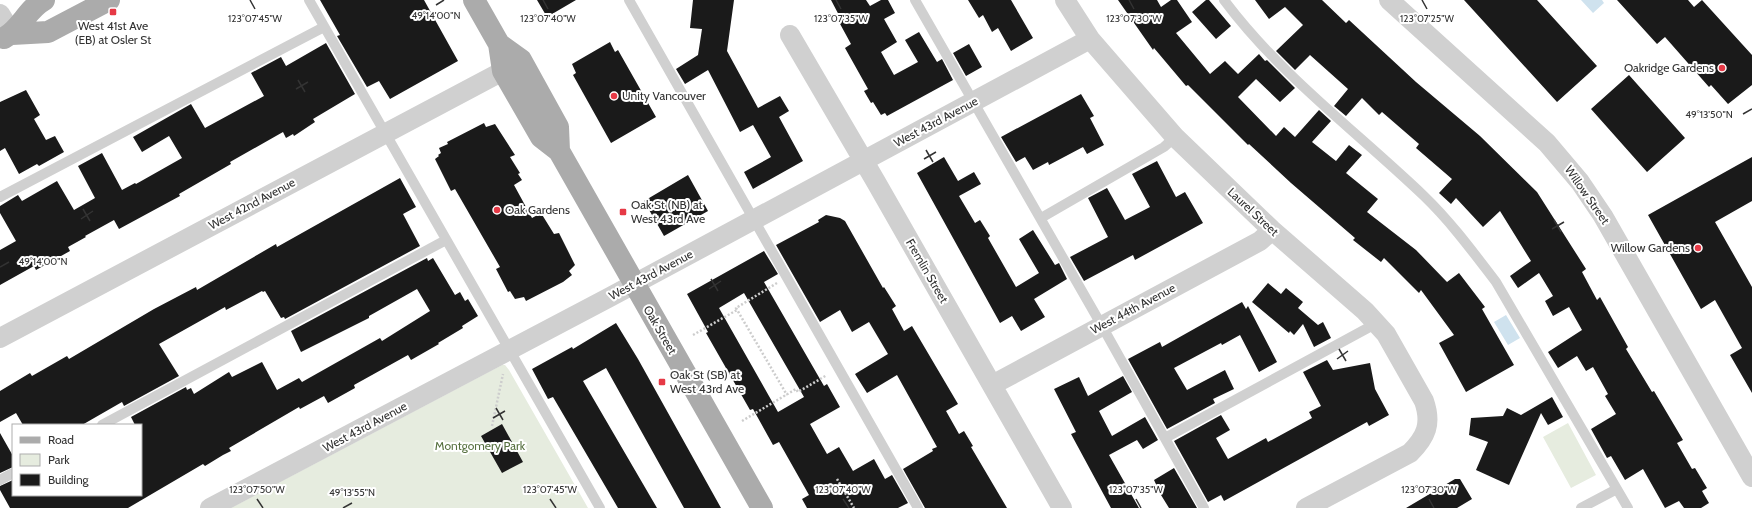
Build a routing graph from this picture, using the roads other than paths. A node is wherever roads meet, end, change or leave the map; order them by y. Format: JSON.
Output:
{"nodes":[{"id":1,"x":44,"y":0,"type":"edge"},
{"id":2,"x":109,"y":0,"type":"edge"},
{"id":3,"x":309,"y":0,"type":"edge"},
{"id":4,"x":474,"y":0,"type":"edge"},
{"id":5,"x":629,"y":0,"type":"edge"},
{"id":6,"x":916,"y":0,"type":"edge"},
{"id":7,"x":1065,"y":0,"type":"edge"},
{"id":8,"x":1224,"y":0,"type":"edge"},
{"id":9,"x":1389,"y":0,"type":"edge"},
{"id":10,"x":0,"y":14,"type":"edge"},
{"id":11,"x":324,"y":27,"type":"junction"},
{"id":12,"x":790,"y":35,"type":"dead end"},
{"id":13,"x":6,"y":37,"type":"edge"},
{"id":14,"x":1090,"y":39,"type":"junction"},
{"id":15,"x":499,"y":44,"type":"junction"},
{"id":16,"x":503,"y":71,"type":"junction"},
{"id":17,"x":973,"y":102,"type":"junction"},
{"id":18,"x":386,"y":133,"type":"junction"},
{"id":19,"x":1175,"y":137,"type":"junction"},
{"id":20,"x":559,"y":151,"type":"junction"},
{"id":21,"x":863,"y":160,"type":"junction"},
{"id":22,"x":0,"y":197,"type":"edge"},
{"id":23,"x":1041,"y":218,"type":"junction"},
{"id":24,"x":755,"y":219,"type":"junction"},
{"id":25,"x":1272,"y":230,"type":"junction"},
{"id":26,"x":446,"y":240,"type":"junction"},
{"id":27,"x":634,"y":284,"type":"junction"},
{"id":28,"x":1376,"y":323,"type":"junction"},
{"id":29,"x":1102,"y":326,"type":"junction"},
{"id":30,"x":0,"y":338,"type":"edge"},
{"id":31,"x":510,"y":350,"type":"junction"},
{"id":32,"x":992,"y":385,"type":"junction"},
{"id":33,"x":104,"y":424,"type":"edge"},
{"id":34,"x":1164,"y":438,"type":"junction"},
{"id":35,"x":12,"y":474,"type":"edge"},
{"id":36,"x":1752,"y":477,"type":"edge"},
{"id":37,"x":0,"y":480,"type":"edge"},
{"id":38,"x":1617,"y":489,"type":"junction"},
{"id":39,"x":210,"y":508,"type":"edge"},
{"id":40,"x":600,"y":508,"type":"edge"},
{"id":41,"x":762,"y":508,"type":"edge"},
{"id":42,"x":918,"y":508,"type":"edge"},
{"id":43,"x":1062,"y":508,"type":"edge"},
{"id":44,"x":1204,"y":508,"type":"edge"},
{"id":45,"x":1306,"y":508,"type":"edge"},
{"id":46,"x":1581,"y":508,"type":"edge"},
{"id":47,"x":1628,"y":508,"type":"edge"}],
"edges":[{"from":1,"to":13,"type":"main road"},
{"from":2,"to":13,"type":"main road"},
{"from":3,"to":11,"type":"lane"},
{"from":4,"to":15,"type":"main road","name":"Oak Street"},
{"from":5,"to":24,"type":"lane"},
{"from":6,"to":17,"type":"lane"},
{"from":7,"to":14,"type":"street","name":"Laurel Street"},
{"from":8,"to":38,"type":"lane"},
{"from":9,"to":36,"type":"street","name":"Willow Street"},
{"from":10,"to":13,"type":"street"},
{"from":11,"to":18,"type":"lane"},
{"from":11,"to":22,"type":"lane"},
{"from":12,"to":21,"type":"street","name":"Fremlin Street"},
{"from":14,"to":17,"type":"street","name":"West 43rd Avenue"},
{"from":14,"to":19,"type":"street","name":"Laurel Street"},
{"from":15,"to":16,"type":"main road","name":"Oak Street"},
{"from":15,"to":20,"type":"main road","name":"Oak Street"},
{"from":16,"to":18,"type":"street","name":"West 42nd Avenue"},
{"from":16,"to":20,"type":"main road","name":"Oak Street"},
{"from":17,"to":21,"type":"street","name":"West 43rd Avenue"},
{"from":17,"to":23,"type":"lane"},
{"from":18,"to":26,"type":"lane"},
{"from":18,"to":30,"type":"street","name":"West 42nd Avenue"},
{"from":19,"to":23,"type":"lane"},
{"from":19,"to":25,"type":"street","name":"Laurel Street"},
{"from":20,"to":27,"type":"main road","name":"Oak Street"},
{"from":21,"to":24,"type":"street","name":"West 43rd Avenue"},
{"from":21,"to":32,"type":"street","name":"Fremlin Street"},
{"from":23,"to":29,"type":"lane"},
{"from":24,"to":27,"type":"street","name":"West 43rd Avenue"},
{"from":24,"to":42,"type":"lane"},
{"from":25,"to":28,"type":"street","name":"Laurel Street"},
{"from":25,"to":29,"type":"street","name":"West 44th Avenue"},
{"from":26,"to":31,"type":"lane"},
{"from":26,"to":33,"type":"lane"},
{"from":27,"to":31,"type":"street","name":"West 43rd Avenue"},
{"from":27,"to":41,"type":"main road","name":"Oak Street"},
{"from":28,"to":34,"type":"lane"},
{"from":28,"to":45,"type":"street","name":"Laurel Street"},
{"from":29,"to":32,"type":"street","name":"West 44th Avenue"},
{"from":29,"to":34,"type":"lane"},
{"from":31,"to":39,"type":"street","name":"West 43rd Avenue"},
{"from":31,"to":40,"type":"lane"},
{"from":32,"to":43,"type":"street","name":"Fremlin Street"},
{"from":34,"to":44,"type":"lane"},
{"from":35,"to":37,"type":"lane"},
{"from":38,"to":46,"type":"lane"},
{"from":38,"to":47,"type":"lane"}]}
